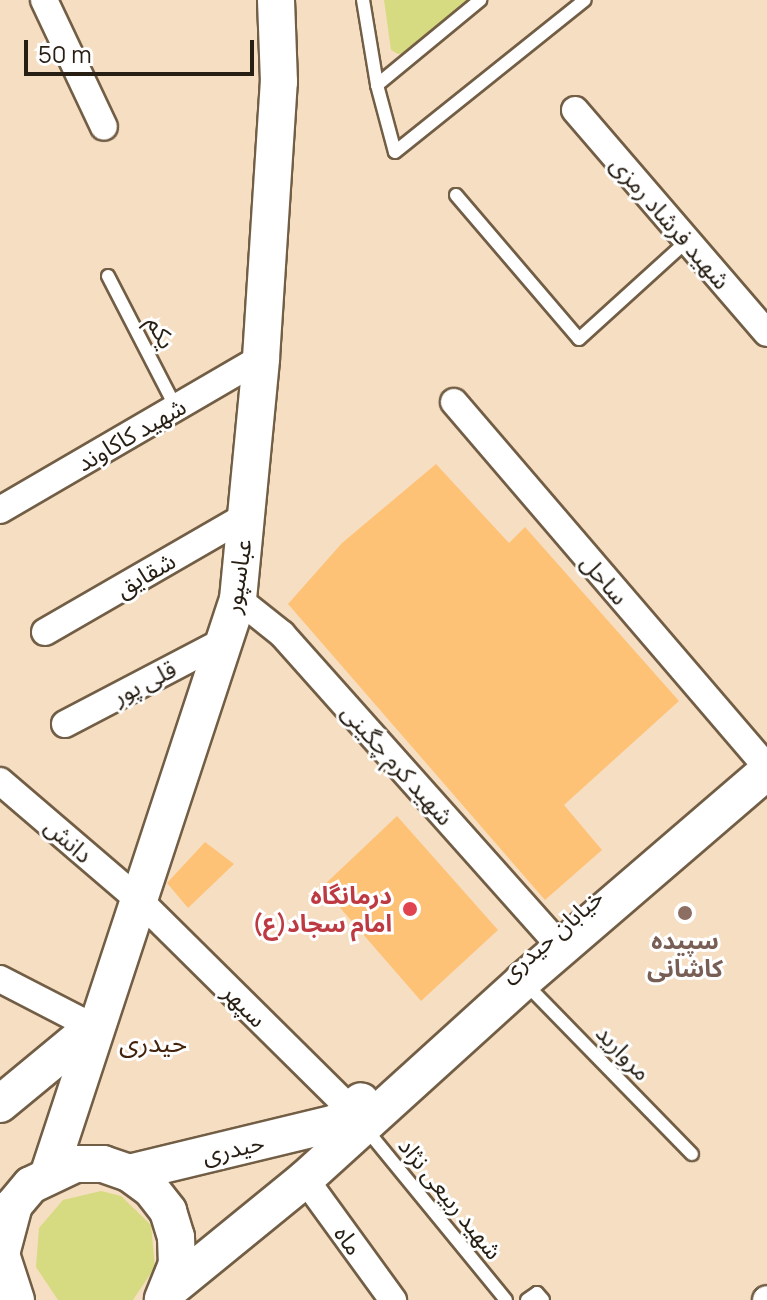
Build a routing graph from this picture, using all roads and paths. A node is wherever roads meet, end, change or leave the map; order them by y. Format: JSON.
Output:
{"nodes":[{"id":1,"x":44,"y":0,"type":"edge"},
{"id":2,"x":276,"y":0,"type":"edge"},
{"id":3,"x":363,"y":0,"type":"edge"},
{"id":4,"x":480,"y":0,"type":"edge"},
{"id":5,"x":585,"y":0,"type":"edge"},
{"id":6,"x":377,"y":85,"type":"junction"},
{"id":7,"x":575,"y":110,"type":"dead end"},
{"id":8,"x":104,"y":127,"type":"dead end"},
{"id":9,"x":456,"y":195,"type":"dead end"},
{"id":10,"x":687,"y":241,"type":"junction"},
{"id":11,"x":108,"y":276,"type":"dead end"},
{"id":12,"x":767,"y":333,"type":"edge"},
{"id":13,"x":261,"y":358,"type":"junction"},
{"id":14,"x":454,"y":402,"type":"dead end"},
{"id":15,"x":176,"y":408,"type":"junction"},
{"id":16,"x":0,"y":510,"type":"edge"},
{"id":17,"x":246,"y":516,"type":"junction"},
{"id":18,"x":238,"y":599,"type":"junction"},
{"id":19,"x":45,"y":632,"type":"dead end"},
{"id":20,"x":224,"y":641,"type":"junction"},
{"id":21,"x":65,"y":724,"type":"dead end"},
{"id":22,"x":764,"y":758,"type":"edge"},
{"id":23,"x":0,"y":781,"type":"edge"},
{"id":24,"x":139,"y":900,"type":"junction"},
{"id":25,"x":551,"y":936,"type":"junction"},
{"id":26,"x":0,"y":979,"type":"edge"},
{"id":27,"x":523,"y":981,"type":"junction"},
{"id":28,"x":93,"y":1027,"type":"junction"},
{"id":29,"x":0,"y":1104,"type":"edge"},
{"id":30,"x":349,"y":1123,"type":"junction"},
{"id":31,"x":692,"y":1154,"type":"dead end"},
{"id":32,"x":129,"y":1173,"type":"junction"},
{"id":33,"x":305,"y":1179,"type":"junction"},
{"id":34,"x":27,"y":1180,"type":"edge"},
{"id":35,"x":2,"y":1229,"type":"edge"},
{"id":36,"x":166,"y":1295,"type":"edge"},
{"id":37,"x":16,"y":1300,"type":"edge"},
{"id":38,"x":393,"y":1300,"type":"edge"},
{"id":39,"x":506,"y":1300,"type":"edge"},
{"id":40,"x":527,"y":1300,"type":"edge"},
{"id":41,"x":543,"y":1300,"type":"edge"}],
"edges":[{"from":1,"to":8,"type":"street"},
{"from":2,"to":13,"type":"street","name":"عباسپور"},
{"from":3,"to":6,"type":"lane"},
{"from":4,"to":6,"type":"lane"},
{"from":5,"to":6,"type":"lane"},
{"from":7,"to":10,"type":"street","name":"شهید فرشاد رمزی"},
{"from":9,"to":10,"type":"lane"},
{"from":10,"to":12,"type":"street","name":"شهید فرشاد رمزی"},
{"from":11,"to":15,"type":"lane","name":"یکم"},
{"from":13,"to":15,"type":"street","name":"شهید کاکاوند"},
{"from":13,"to":17,"type":"street","name":"عباسپور"},
{"from":14,"to":22,"type":"street","name":"ساحل"},
{"from":15,"to":16,"type":"street","name":"شهید کاکاوند"},
{"from":17,"to":18,"type":"street","name":"عباسپور"},
{"from":17,"to":19,"type":"street","name":"شقایق"},
{"from":18,"to":20,"type":"street","name":"عباسپور"},
{"from":18,"to":25,"type":"street","name":"شهید کرم چگینی"},
{"from":20,"to":21,"type":"street","name":"قلی پور"},
{"from":20,"to":24,"type":"street","name":"عباسپور"},
{"from":22,"to":25,"type":"street","name":"خیابان حیدری"},
{"from":22,"to":27,"type":"street","name":"خیابان حیدری"},
{"from":23,"to":24,"type":"street","name":"دانش"},
{"from":24,"to":28,"type":"street","name":"عباسپور"},
{"from":24,"to":30,"type":"street","name":"سپهر"},
{"from":25,"to":30,"type":"street","name":"خیابان حیدری"},
{"from":26,"to":28,"type":"street"},
{"from":27,"to":30,"type":"street","name":"خیابان حیدری"},
{"from":27,"to":31,"type":"lane","name":"مروارید"},
{"from":28,"to":29,"type":"street"},
{"from":28,"to":34,"type":"street","name":"عباسپور"},
{"from":30,"to":32,"type":"street","name":"حیدری"},
{"from":30,"to":33,"type":"street"},
{"from":30,"to":39,"type":"lane","name":"شهید ربیعی نژاد"},
{"from":32,"to":34,"type":"street"},
{"from":32,"to":36,"type":"street"},
{"from":33,"to":36,"type":"street"},
{"from":33,"to":38,"type":"street","name":"ماه"},
{"from":34,"to":35,"type":"street","name":"عباسپور"},
{"from":35,"to":37,"type":"street"},
{"from":40,"to":41,"type":"lane"}]}
